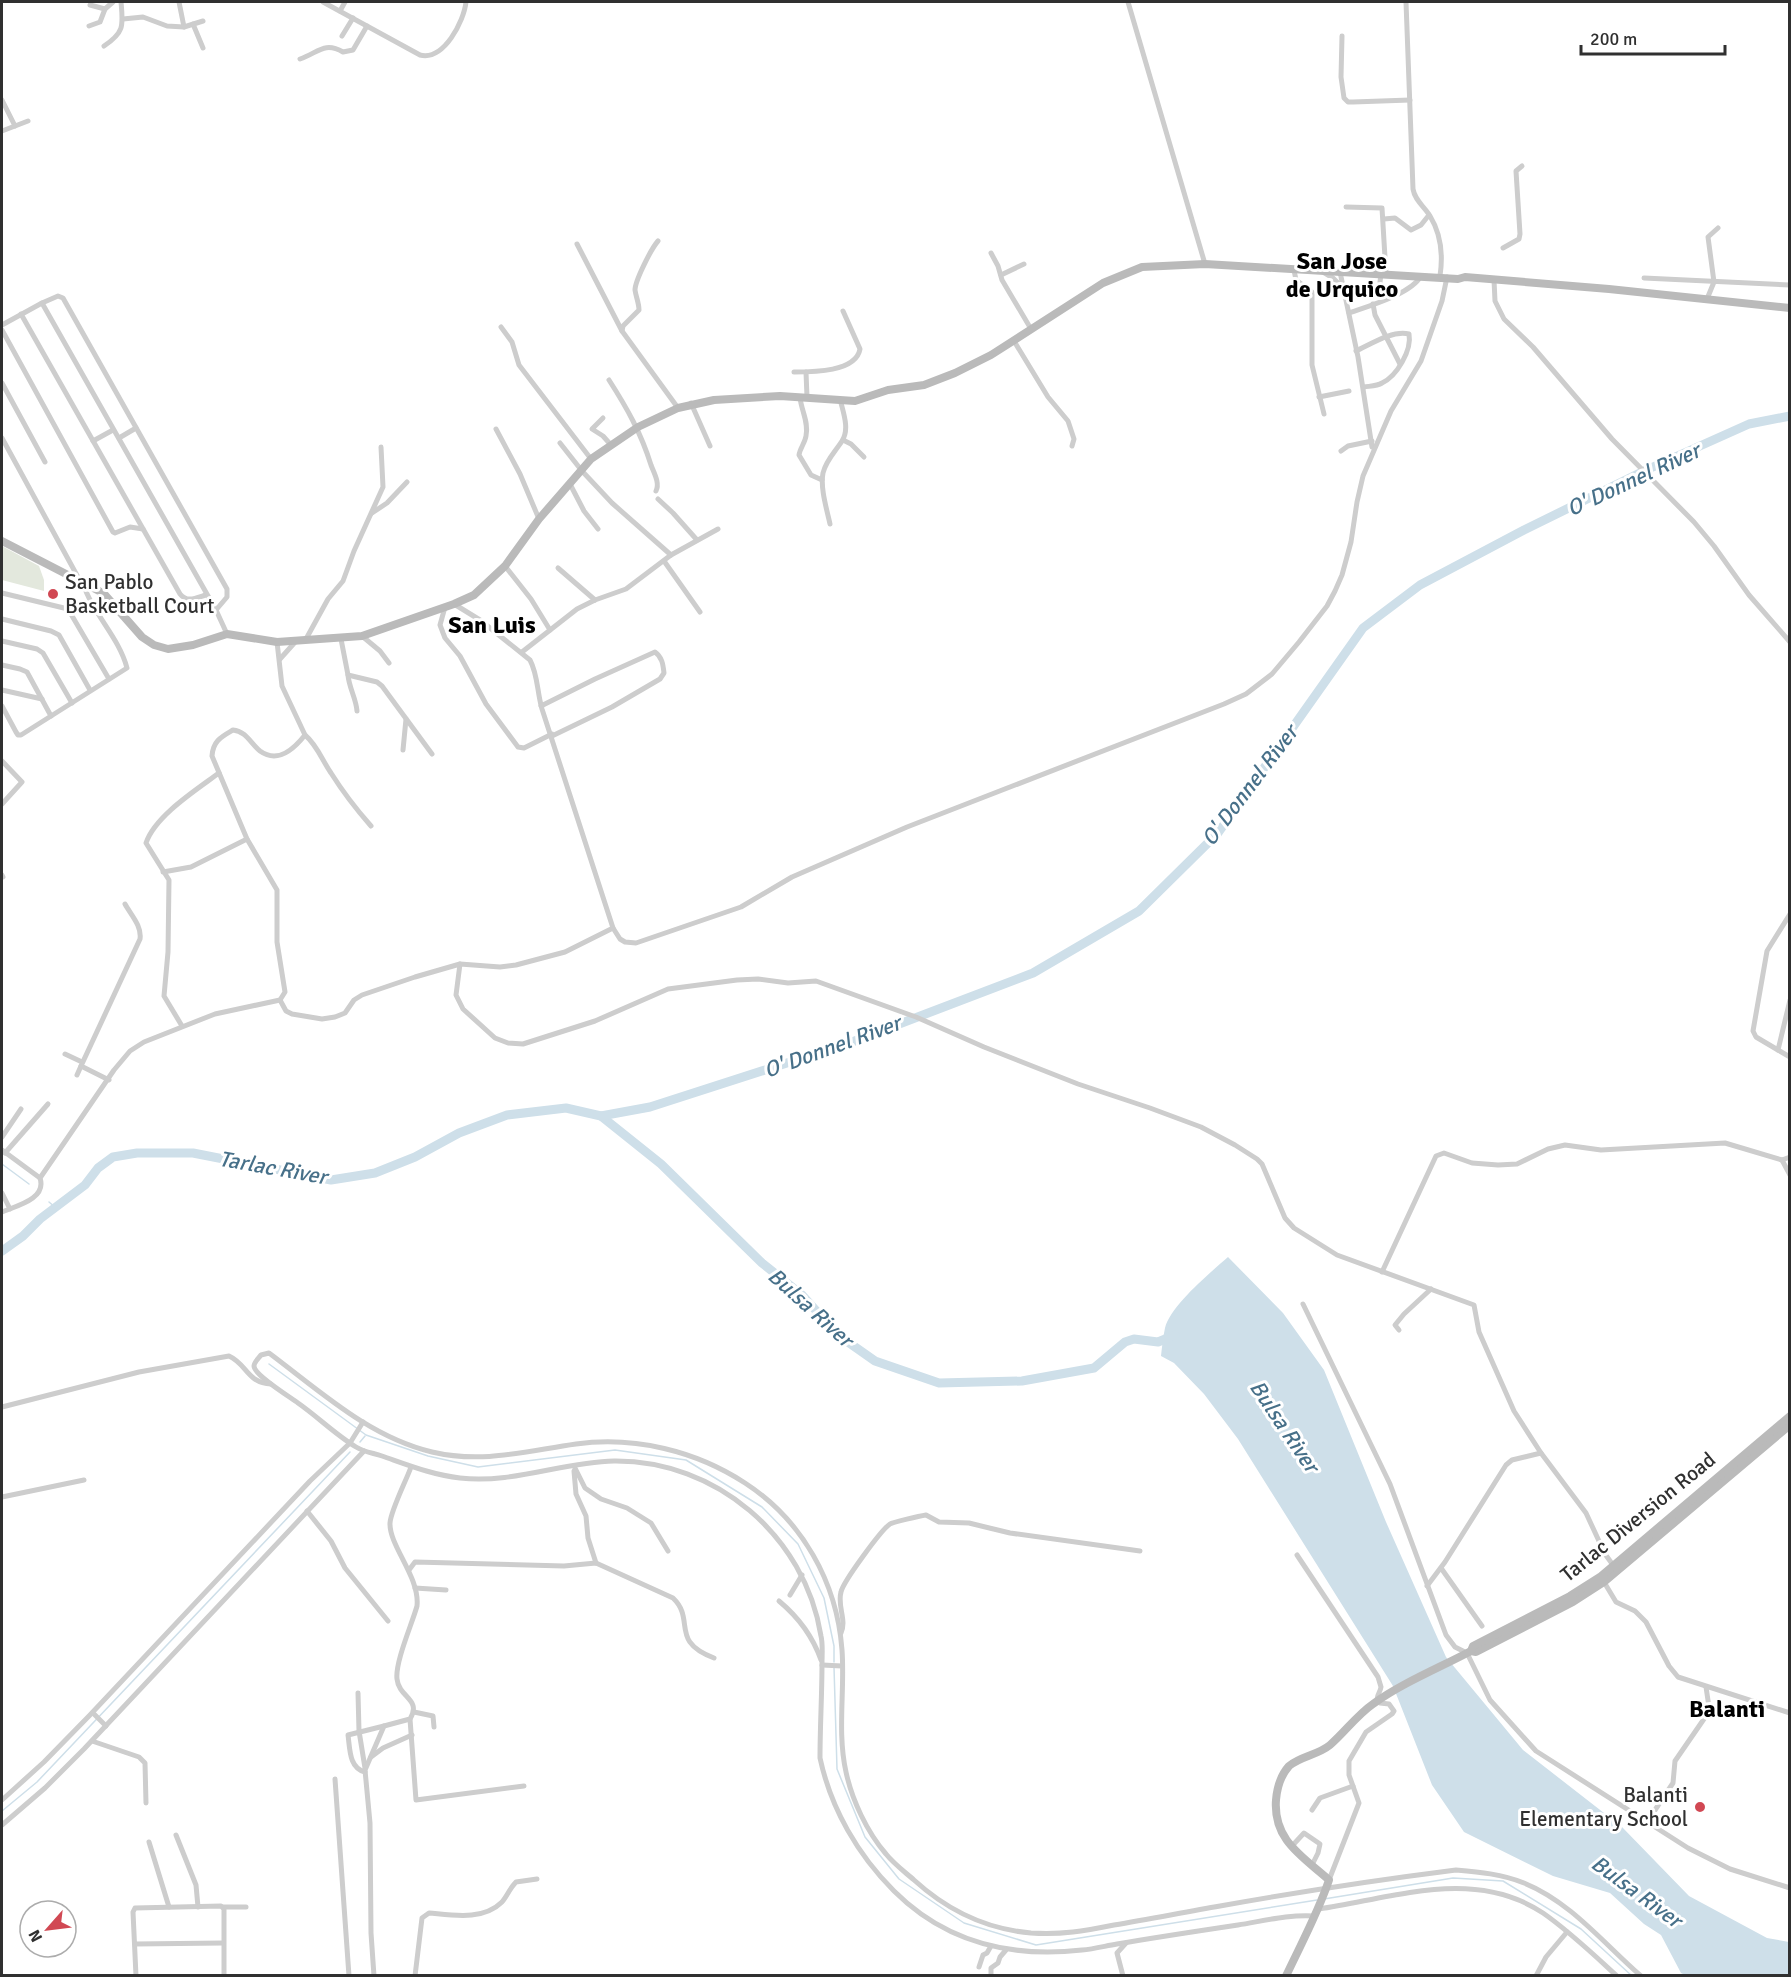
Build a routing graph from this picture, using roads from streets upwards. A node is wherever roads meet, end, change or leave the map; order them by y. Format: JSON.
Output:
{"nodes":[{"id":1,"x":113,"y":2,"type":"edge"},
{"id":2,"x":121,"y":2,"type":"edge"},
{"id":3,"x":179,"y":2,"type":"edge"},
{"id":4,"x":323,"y":2,"type":"edge"},
{"id":5,"x":345,"y":2,"type":"edge"},
{"id":6,"x":466,"y":2,"type":"edge"},
{"id":7,"x":1128,"y":2,"type":"edge"},
{"id":8,"x":1406,"y":2,"type":"edge"},
{"id":9,"x":90,"y":5,"type":"dead end"},
{"id":10,"x":105,"y":9,"type":"junction"},
{"id":11,"x":340,"y":11,"type":"junction"},
{"id":12,"x":353,"y":18,"type":"junction"},
{"id":13,"x":123,"y":19,"type":"junction"},
{"id":14,"x":203,"y":21,"type":"dead end"},
{"id":15,"x":193,"y":24,"type":"junction"},
{"id":16,"x":89,"y":26,"type":"dead end"},
{"id":17,"x":367,"y":26,"type":"junction"},
{"id":18,"x":184,"y":27,"type":"junction"},
{"id":19,"x":342,"y":36,"type":"dead end"},
{"id":20,"x":1342,"y":36,"type":"dead end"},
{"id":21,"x":104,"y":46,"type":"dead end"},
{"id":22,"x":203,"y":48,"type":"dead end"},
{"id":23,"x":300,"y":59,"type":"dead end"},
{"id":24,"x":1410,"y":99,"type":"junction"},
{"id":25,"x":2,"y":100,"type":"edge"},
{"id":26,"x":28,"y":122,"type":"dead end"},
{"id":27,"x":15,"y":126,"type":"junction"},
{"id":28,"x":2,"y":131,"type":"edge"},
{"id":29,"x":1522,"y":166,"type":"dead end"},
{"id":30,"x":1346,"y":207,"type":"dead end"},
{"id":31,"x":1429,"y":215,"type":"junction"},
{"id":32,"x":1384,"y":219,"type":"junction"},
{"id":33,"x":1718,"y":228,"type":"dead end"},
{"id":34,"x":658,"y":241,"type":"dead end"},
{"id":35,"x":577,"y":244,"type":"dead end"},
{"id":36,"x":1503,"y":248,"type":"dead end"},
{"id":37,"x":992,"y":253,"type":"dead end"},
{"id":38,"x":1024,"y":264,"type":"dead end"},
{"id":39,"x":1205,"y":264,"type":"junction"},
{"id":40,"x":1294,"y":270,"type":"junction"},
{"id":41,"x":1321,"y":271,"type":"junction"},
{"id":42,"x":1340,"y":272,"type":"junction"},
{"id":43,"x":1383,"y":274,"type":"junction"},
{"id":44,"x":1001,"y":275,"type":"junction"},
{"id":45,"x":1421,"y":275,"type":"junction"},
{"id":46,"x":1444,"y":277,"type":"junction"},
{"id":47,"x":1644,"y":278,"type":"dead end"},
{"id":48,"x":1494,"y":279,"type":"junction"},
{"id":49,"x":1714,"y":282,"type":"junction"},
{"id":50,"x":1790,"y":285,"type":"edge"},
{"id":51,"x":1344,"y":290,"type":"junction"},
{"id":52,"x":1388,"y":298,"type":"junction"},
{"id":53,"x":1707,"y":299,"type":"junction"},
{"id":54,"x":42,"y":303,"type":"junction"},
{"id":55,"x":1373,"y":304,"type":"junction"},
{"id":56,"x":1790,"y":308,"type":"edge"},
{"id":57,"x":843,"y":311,"type":"dead end"},
{"id":58,"x":21,"y":314,"type":"junction"},
{"id":59,"x":1349,"y":314,"type":"junction"},
{"id":60,"x":501,"y":327,"type":"dead end"},
{"id":61,"x":2,"y":328,"type":"edge"},
{"id":62,"x":1031,"y":329,"type":"junction"},
{"id":63,"x":622,"y":332,"type":"junction"},
{"id":64,"x":1386,"y":337,"type":"junction"},
{"id":65,"x":1014,"y":340,"type":"junction"},
{"id":66,"x":1356,"y":351,"type":"junction"},
{"id":67,"x":1400,"y":364,"type":"junction"},
{"id":68,"x":794,"y":372,"type":"dead end"},
{"id":69,"x":806,"y":372,"type":"junction"},
{"id":70,"x":609,"y":381,"type":"dead end"},
{"id":71,"x":2,"y":383,"type":"edge"},
{"id":72,"x":1364,"y":387,"type":"junction"},
{"id":73,"x":1349,"y":391,"type":"dead end"},
{"id":74,"x":803,"y":397,"type":"junction"},
{"id":75,"x":1319,"y":397,"type":"junction"},
{"id":76,"x":840,"y":399,"type":"junction"},
{"id":77,"x":691,"y":404,"type":"junction"},
{"id":78,"x":678,"y":408,"type":"junction"},
{"id":79,"x":1324,"y":414,"type":"dead end"},
{"id":80,"x":603,"y":418,"type":"dead end"},
{"id":81,"x":638,"y":427,"type":"junction"},
{"id":82,"x":136,"y":428,"type":"junction"},
{"id":83,"x":496,"y":429,"type":"dead end"},
{"id":84,"x":113,"y":430,"type":"junction"},
{"id":85,"x":2,"y":438,"type":"edge"},
{"id":86,"x":118,"y":438,"type":"junction"},
{"id":87,"x":843,"y":440,"type":"junction"},
{"id":88,"x":93,"y":441,"type":"junction"},
{"id":89,"x":1372,"y":441,"type":"junction"},
{"id":90,"x":560,"y":443,"type":"dead end"},
{"id":91,"x":611,"y":445,"type":"junction"},
{"id":92,"x":710,"y":446,"type":"dead end"},
{"id":93,"x":1072,"y":446,"type":"dead end"},
{"id":94,"x":381,"y":447,"type":"dead end"},
{"id":95,"x":1373,"y":450,"type":"junction"},
{"id":96,"x":1341,"y":451,"type":"dead end"},
{"id":97,"x":864,"y":457,"type":"dead end"},
{"id":98,"x":591,"y":459,"type":"junction"},
{"id":99,"x":45,"y":462,"type":"dead end"},
{"id":100,"x":582,"y":471,"type":"junction"},
{"id":101,"x":822,"y":480,"type":"junction"},
{"id":102,"x":407,"y":482,"type":"dead end"},
{"id":103,"x":570,"y":484,"type":"junction"},
{"id":104,"x":656,"y":491,"type":"dead end"},
{"id":105,"x":658,"y":499,"type":"dead end"},
{"id":106,"x":371,"y":514,"type":"junction"},
{"id":107,"x":539,"y":519,"type":"junction"},
{"id":108,"x":830,"y":524,"type":"dead end"},
{"id":109,"x":143,"y":529,"type":"junction"},
{"id":110,"x":598,"y":529,"type":"dead end"},
{"id":111,"x":718,"y":529,"type":"dead end"},
{"id":112,"x":697,"y":540,"type":"junction"},
{"id":113,"x":2,"y":541,"type":"edge"},
{"id":114,"x":671,"y":555,"type":"junction"},
{"id":115,"x":664,"y":561,"type":"junction"},
{"id":116,"x":505,"y":566,"type":"junction"},
{"id":117,"x":558,"y":568,"type":"dead end"},
{"id":118,"x":81,"y":582,"type":"junction"},
{"id":119,"x":2,"y":593,"type":"edge"},
{"id":120,"x":206,"y":595,"type":"junction"},
{"id":121,"x":595,"y":600,"type":"junction"},
{"id":122,"x":454,"y":604,"type":"junction"},
{"id":123,"x":445,"y":607,"type":"junction"},
{"id":124,"x":216,"y":610,"type":"junction"},
{"id":125,"x":699,"y":612,"type":"dead end"},
{"id":126,"x":2,"y":619,"type":"edge"},
{"id":127,"x":550,"y":630,"type":"junction"},
{"id":128,"x":227,"y":634,"type":"junction"},
{"id":129,"x":362,"y":636,"type":"junction"},
{"id":130,"x":302,"y":639,"type":"junction"},
{"id":131,"x":341,"y":639,"type":"junction"},
{"id":132,"x":2,"y":641,"type":"edge"},
{"id":133,"x":277,"y":642,"type":"junction"},
{"id":134,"x":1790,"y":642,"type":"edge"},
{"id":135,"x":522,"y":652,"type":"junction"},
{"id":136,"x":280,"y":659,"type":"junction"},
{"id":137,"x":389,"y":663,"type":"dead end"},
{"id":138,"x":2,"y":665,"type":"edge"},
{"id":139,"x":348,"y":675,"type":"junction"},
{"id":140,"x":109,"y":679,"type":"junction"},
{"id":141,"x":2,"y":690,"type":"edge"},
{"id":142,"x":90,"y":690,"type":"junction"},
{"id":143,"x":42,"y":699,"type":"junction"},
{"id":144,"x":72,"y":703,"type":"junction"},
{"id":145,"x":2,"y":706,"type":"edge"},
{"id":146,"x":541,"y":706,"type":"junction"},
{"id":147,"x":357,"y":711,"type":"dead end"},
{"id":148,"x":51,"y":716,"type":"junction"},
{"id":149,"x":406,"y":718,"type":"junction"},
{"id":150,"x":305,"y":735,"type":"junction"},
{"id":151,"x":552,"y":735,"type":"junction"},
{"id":152,"x":403,"y":750,"type":"dead end"},
{"id":153,"x":432,"y":754,"type":"dead end"},
{"id":154,"x":2,"y":761,"type":"edge"},
{"id":155,"x":219,"y":773,"type":"junction"},
{"id":156,"x":2,"y":804,"type":"edge"},
{"id":157,"x":371,"y":825,"type":"dead end"},
{"id":158,"x":248,"y":839,"type":"junction"},
{"id":159,"x":163,"y":872,"type":"junction"},
{"id":160,"x":125,"y":904,"type":"dead end"},
{"id":161,"x":1790,"y":914,"type":"edge"},
{"id":162,"x":613,"y":928,"type":"junction"},
{"id":163,"x":460,"y":964,"type":"junction"},
{"id":164,"x":280,"y":1000,"type":"junction"},
{"id":165,"x":1790,"y":1000,"type":"edge"},
{"id":166,"x":182,"y":1026,"type":"junction"},
{"id":167,"x":1778,"y":1050,"type":"junction"},
{"id":168,"x":65,"y":1054,"type":"dead end"},
{"id":169,"x":1790,"y":1058,"type":"edge"},
{"id":170,"x":82,"y":1064,"type":"junction"},
{"id":171,"x":77,"y":1075,"type":"dead end"},
{"id":172,"x":109,"y":1080,"type":"junction"},
{"id":173,"x":48,"y":1104,"type":"dead end"},
{"id":174,"x":21,"y":1109,"type":"dead end"},
{"id":175,"x":2,"y":1137,"type":"edge"},
{"id":176,"x":3,"y":1152,"type":"edge"},
{"id":177,"x":1790,"y":1157,"type":"edge"},
{"id":178,"x":1782,"y":1160,"type":"junction"},
{"id":179,"x":1790,"y":1175,"type":"edge"},
{"id":180,"x":40,"y":1178,"type":"junction"},
{"id":181,"x":2,"y":1193,"type":"edge"},
{"id":182,"x":10,"y":1209,"type":"junction"},
{"id":183,"x":2,"y":1212,"type":"edge"},
{"id":184,"x":1382,"y":1272,"type":"junction"},
{"id":185,"x":1431,"y":1289,"type":"junction"},
{"id":186,"x":1303,"y":1304,"type":"dead end"},
{"id":187,"x":1399,"y":1330,"type":"dead end"},
{"id":188,"x":271,"y":1384,"type":"junction"},
{"id":189,"x":2,"y":1407,"type":"edge"},
{"id":190,"x":1790,"y":1416,"type":"edge"},
{"id":191,"x":362,"y":1424,"type":"junction"},
{"id":192,"x":1790,"y":1425,"type":"edge"},
{"id":193,"x":351,"y":1441,"type":"junction"},
{"id":194,"x":364,"y":1451,"type":"junction"},
{"id":195,"x":1541,"y":1454,"type":"junction"},
{"id":196,"x":574,"y":1466,"type":"junction"},
{"id":197,"x":411,"y":1467,"type":"junction"},
{"id":198,"x":84,"y":1480,"type":"dead end"},
{"id":199,"x":2,"y":1497,"type":"edge"},
{"id":200,"x":307,"y":1510,"type":"junction"},
{"id":201,"x":668,"y":1551,"type":"dead end"},
{"id":202,"x":1140,"y":1551,"type":"dead end"},
{"id":203,"x":1297,"y":1555,"type":"dead end"},
{"id":204,"x":596,"y":1563,"type":"junction"},
{"id":205,"x":1441,"y":1568,"type":"junction"},
{"id":206,"x":1616,"y":1568,"type":"junction"},
{"id":207,"x":409,"y":1570,"type":"junction"},
{"id":208,"x":802,"y":1575,"type":"junction"},
{"id":209,"x":1602,"y":1579,"type":"junction"},
{"id":210,"x":1427,"y":1586,"type":"junction"},
{"id":211,"x":415,"y":1588,"type":"junction"},
{"id":212,"x":446,"y":1590,"type":"dead end"},
{"id":213,"x":790,"y":1595,"type":"dead end"},
{"id":214,"x":779,"y":1601,"type":"dead end"},
{"id":215,"x":388,"y":1621,"type":"dead end"},
{"id":216,"x":1482,"y":1626,"type":"dead end"},
{"id":217,"x":840,"y":1635,"type":"junction"},
{"id":218,"x":1467,"y":1653,"type":"junction"},
{"id":219,"x":714,"y":1658,"type":"dead end"},
{"id":220,"x":824,"y":1664,"type":"junction"},
{"id":221,"x":841,"y":1666,"type":"junction"},
{"id":222,"x":1706,"y":1687,"type":"junction"},
{"id":223,"x":358,"y":1693,"type":"dead end"},
{"id":224,"x":1381,"y":1699,"type":"junction"},
{"id":225,"x":414,"y":1712,"type":"junction"},
{"id":226,"x":1790,"y":1713,"type":"edge"},
{"id":227,"x":94,"y":1714,"type":"junction"},
{"id":228,"x":410,"y":1719,"type":"junction"},
{"id":229,"x":105,"y":1724,"type":"junction"},
{"id":230,"x":384,"y":1726,"type":"junction"},
{"id":231,"x":434,"y":1727,"type":"dead end"},
{"id":232,"x":359,"y":1731,"type":"junction"},
{"id":233,"x":412,"y":1735,"type":"junction"},
{"id":234,"x":92,"y":1741,"type":"junction"},
{"id":235,"x":370,"y":1758,"type":"junction"},
{"id":236,"x":365,"y":1771,"type":"junction"},
{"id":237,"x":335,"y":1779,"type":"dead end"},
{"id":238,"x":524,"y":1786,"type":"dead end"},
{"id":239,"x":1353,"y":1786,"type":"junction"},
{"id":240,"x":2,"y":1800,"type":"edge"},
{"id":241,"x":146,"y":1803,"type":"dead end"},
{"id":242,"x":1312,"y":1810,"type":"dead end"},
{"id":243,"x":1647,"y":1822,"type":"junction"},
{"id":244,"x":2,"y":1825,"type":"edge"},
{"id":245,"x":176,"y":1835,"type":"dead end"},
{"id":246,"x":149,"y":1842,"type":"dead end"},
{"id":247,"x":1292,"y":1846,"type":"junction"},
{"id":248,"x":1312,"y":1865,"type":"junction"},
{"id":249,"x":537,"y":1879,"type":"dead end"},
{"id":250,"x":1329,"y":1880,"type":"junction"},
{"id":251,"x":1790,"y":1888,"type":"edge"},
{"id":252,"x":1321,"y":1903,"type":"junction"},
{"id":253,"x":169,"y":1907,"type":"junction"},
{"id":254,"x":198,"y":1907,"type":"junction"},
{"id":255,"x":223,"y":1907,"type":"junction"},
{"id":256,"x":246,"y":1907,"type":"dead end"},
{"id":257,"x":1567,"y":1932,"type":"junction"},
{"id":258,"x":1128,"y":1942,"type":"junction"},
{"id":259,"x":224,"y":1943,"type":"junction"},
{"id":260,"x":135,"y":1944,"type":"junction"},
{"id":261,"x":991,"y":1946,"type":"junction"},
{"id":262,"x":1006,"y":1950,"type":"junction"},
{"id":263,"x":979,"y":1967,"type":"dead end"},
{"id":264,"x":136,"y":1976,"type":"edge"},
{"id":265,"x":224,"y":1976,"type":"edge"},
{"id":266,"x":349,"y":1976,"type":"edge"},
{"id":267,"x":374,"y":1976,"type":"edge"},
{"id":268,"x":415,"y":1976,"type":"edge"},
{"id":269,"x":991,"y":1976,"type":"edge"},
{"id":270,"x":1123,"y":1976,"type":"edge"},
{"id":271,"x":1286,"y":1976,"type":"edge"},
{"id":272,"x":1536,"y":1976,"type":"edge"},
{"id":273,"x":1617,"y":1976,"type":"edge"},
{"id":274,"x":1641,"y":1976,"type":"edge"}],
"edges":[{"from":1,"to":10,"type":"street"},
{"from":2,"to":13,"type":"street"},
{"from":3,"to":18,"type":"street"},
{"from":4,"to":11,"type":"street"},
{"from":5,"to":11,"type":"street"},
{"from":6,"to":17,"type":"street"},
{"from":7,"to":39,"type":"street"},
{"from":8,"to":24,"type":"street"},
{"from":9,"to":10,"type":"street"},
{"from":10,"to":16,"type":"street"},
{"from":11,"to":12,"type":"street"},
{"from":12,"to":17,"type":"street"},
{"from":12,"to":19,"type":"street"},
{"from":13,"to":18,"type":"street"},
{"from":13,"to":21,"type":"street"},
{"from":14,"to":15,"type":"street"},
{"from":15,"to":18,"type":"street"},
{"from":15,"to":22,"type":"street"},
{"from":17,"to":23,"type":"street"},
{"from":20,"to":24,"type":"street"},
{"from":24,"to":31,"type":"street"},
{"from":25,"to":27,"type":"street"},
{"from":26,"to":27,"type":"street"},
{"from":27,"to":28,"type":"street"},
{"from":29,"to":36,"type":"street"},
{"from":30,"to":32,"type":"street"},
{"from":31,"to":32,"type":"street"},
{"from":31,"to":46,"type":"street"},
{"from":32,"to":43,"type":"street"},
{"from":33,"to":49,"type":"street"},
{"from":34,"to":63,"type":"street"},
{"from":35,"to":63,"type":"street"},
{"from":37,"to":44,"type":"street"},
{"from":38,"to":44,"type":"street"},
{"from":39,"to":40,"type":"street"},
{"from":39,"to":62,"type":"street"},
{"from":40,"to":41,"type":"street"},
{"from":40,"to":75,"type":"street"},
{"from":41,"to":42,"type":"street"},
{"from":41,"to":51,"type":"street"},
{"from":42,"to":43,"type":"street"},
{"from":42,"to":51,"type":"street"},
{"from":43,"to":45,"type":"street"},
{"from":43,"to":52,"type":"street"},
{"from":44,"to":62,"type":"street"},
{"from":45,"to":46,"type":"street"},
{"from":45,"to":52,"type":"street"},
{"from":46,"to":48,"type":"street"},
{"from":46,"to":95,"type":"street"},
{"from":47,"to":49,"type":"street"},
{"from":48,"to":53,"type":"street"},
{"from":48,"to":134,"type":"street"},
{"from":49,"to":50,"type":"street"},
{"from":49,"to":53,"type":"street"},
{"from":51,"to":59,"type":"street"},
{"from":52,"to":55,"type":"street"},
{"from":53,"to":56,"type":"street"},
{"from":54,"to":58,"type":"street"},
{"from":54,"to":82,"type":"street"},
{"from":54,"to":84,"type":"street"},
{"from":55,"to":59,"type":"street"},
{"from":55,"to":64,"type":"street"},
{"from":57,"to":69,"type":"street"},
{"from":58,"to":61,"type":"street"},
{"from":58,"to":88,"type":"street"},
{"from":59,"to":66,"type":"street"},
{"from":60,"to":98,"type":"street"},
{"from":61,"to":109,"type":"street"},
{"from":62,"to":65,"type":"street"},
{"from":63,"to":78,"type":"street"},
{"from":64,"to":66,"type":"street"},
{"from":64,"to":67,"type":"street"},
{"from":64,"to":67,"type":"street"},
{"from":65,"to":76,"type":"street"},
{"from":65,"to":93,"type":"street"},
{"from":66,"to":72,"type":"street"},
{"from":67,"to":72,"type":"street"},
{"from":68,"to":69,"type":"street"},
{"from":69,"to":74,"type":"street"},
{"from":70,"to":81,"type":"street"},
{"from":71,"to":99,"type":"street"},
{"from":72,"to":89,"type":"street"},
{"from":73,"to":75,"type":"street"},
{"from":74,"to":76,"type":"street"},
{"from":74,"to":77,"type":"street"},
{"from":74,"to":101,"type":"street"},
{"from":75,"to":79,"type":"street"},
{"from":76,"to":87,"type":"street"},
{"from":77,"to":78,"type":"street"},
{"from":77,"to":92,"type":"street"},
{"from":78,"to":81,"type":"street"},
{"from":80,"to":91,"type":"street"},
{"from":81,"to":91,"type":"street"},
{"from":81,"to":104,"type":"street"},
{"from":82,"to":86,"type":"street"},
{"from":82,"to":124,"type":"street"},
{"from":83,"to":107,"type":"street"},
{"from":84,"to":86,"type":"street"},
{"from":84,"to":88,"type":"street"},
{"from":85,"to":118,"type":"street"},
{"from":86,"to":120,"type":"street"},
{"from":87,"to":97,"type":"street"},
{"from":87,"to":101,"type":"street"},
{"from":88,"to":109,"type":"street"},
{"from":89,"to":95,"type":"street"},
{"from":89,"to":96,"type":"street"},
{"from":90,"to":100,"type":"street"},
{"from":91,"to":98,"type":"street"},
{"from":94,"to":106,"type":"street"},
{"from":95,"to":162,"type":"street"},
{"from":98,"to":100,"type":"street"},
{"from":100,"to":103,"type":"street"},
{"from":100,"to":114,"type":"street"},
{"from":101,"to":108,"type":"street"},
{"from":102,"to":106,"type":"street"},
{"from":103,"to":107,"type":"street"},
{"from":103,"to":110,"type":"street"},
{"from":105,"to":112,"type":"street"},
{"from":106,"to":130,"type":"street"},
{"from":107,"to":116,"type":"street"},
{"from":109,"to":120,"type":"street"},
{"from":111,"to":112,"type":"street"},
{"from":112,"to":114,"type":"street"},
{"from":113,"to":118,"type":"street"},
{"from":114,"to":115,"type":"street"},
{"from":115,"to":121,"type":"street"},
{"from":115,"to":125,"type":"street"},
{"from":116,"to":122,"type":"street"},
{"from":116,"to":127,"type":"street"},
{"from":117,"to":121,"type":"street"},
{"from":118,"to":128,"type":"street"},
{"from":118,"to":140,"type":"street"},
{"from":119,"to":140,"type":"street"},
{"from":120,"to":124,"type":"street"},
{"from":121,"to":127,"type":"street"},
{"from":122,"to":123,"type":"street"},
{"from":122,"to":135,"type":"street"},
{"from":123,"to":129,"type":"street"},
{"from":123,"to":151,"type":"street"},
{"from":124,"to":128,"type":"street"},
{"from":126,"to":142,"type":"street"},
{"from":127,"to":135,"type":"street"},
{"from":128,"to":133,"type":"street"},
{"from":129,"to":131,"type":"street"},
{"from":129,"to":137,"type":"street"},
{"from":130,"to":131,"type":"street"},
{"from":130,"to":133,"type":"street"},
{"from":130,"to":136,"type":"street"},
{"from":131,"to":139,"type":"street"},
{"from":132,"to":144,"type":"street"},
{"from":133,"to":136,"type":"street"},
{"from":135,"to":146,"type":"street"},
{"from":136,"to":150,"type":"street"},
{"from":138,"to":143,"type":"street"},
{"from":139,"to":147,"type":"street"},
{"from":139,"to":149,"type":"street"},
{"from":140,"to":142,"type":"street"},
{"from":141,"to":143,"type":"street"},
{"from":142,"to":144,"type":"street"},
{"from":143,"to":148,"type":"street"},
{"from":144,"to":148,"type":"street"},
{"from":145,"to":148,"type":"street"},
{"from":146,"to":151,"type":"street"},
{"from":146,"to":151,"type":"street"},
{"from":149,"to":152,"type":"street"},
{"from":149,"to":153,"type":"street"},
{"from":150,"to":155,"type":"street"},
{"from":150,"to":157,"type":"street"},
{"from":151,"to":162,"type":"street"},
{"from":154,"to":156,"type":"street"},
{"from":155,"to":158,"type":"street"},
{"from":155,"to":159,"type":"street"},
{"from":158,"to":159,"type":"street"},
{"from":158,"to":164,"type":"street"},
{"from":159,"to":166,"type":"street"},
{"from":160,"to":170,"type":"street"},
{"from":161,"to":167,"type":"street"},
{"from":162,"to":163,"type":"street"},
{"from":163,"to":164,"type":"street"},
{"from":163,"to":184,"type":"street"},
{"from":164,"to":166,"type":"street"},
{"from":165,"to":167,"type":"street"},
{"from":166,"to":172,"type":"street"},
{"from":167,"to":169,"type":"street"},
{"from":168,"to":170,"type":"street"},
{"from":170,"to":171,"type":"street"},
{"from":170,"to":172,"type":"street"},
{"from":172,"to":180,"type":"street"},
{"from":173,"to":176,"type":"street"},
{"from":174,"to":175,"type":"street"},
{"from":176,"to":180,"type":"street"},
{"from":177,"to":178,"type":"street"},
{"from":178,"to":179,"type":"street"},
{"from":178,"to":184,"type":"street"},
{"from":180,"to":182,"type":"street"},
{"from":181,"to":182,"type":"street"},
{"from":182,"to":183,"type":"street"},
{"from":184,"to":185,"type":"street"},
{"from":185,"to":187,"type":"street"},
{"from":185,"to":195,"type":"street"},
{"from":186,"to":210,"type":"street"},
{"from":188,"to":189,"type":"street"},
{"from":188,"to":191,"type":"street"},
{"from":188,"to":193,"type":"street"},
{"from":190,"to":206,"type":"street","name":"Tarlac Diversion Road"},
{"from":191,"to":193,"type":"street"},
{"from":191,"to":217,"type":"street"},
{"from":192,"to":206,"type":"street","name":"Tarlac Diversion Road"},
{"from":193,"to":194,"type":"street"},
{"from":193,"to":227,"type":"street"},
{"from":194,"to":197,"type":"street"},
{"from":194,"to":200,"type":"street"},
{"from":195,"to":205,"type":"street"},
{"from":195,"to":206,"type":"street"},
{"from":196,"to":197,"type":"street"},
{"from":196,"to":201,"type":"street"},
{"from":196,"to":204,"type":"street"},
{"from":196,"to":208,"type":"street"},
{"from":197,"to":207,"type":"street"},
{"from":198,"to":199,"type":"street"},
{"from":200,"to":215,"type":"street"},
{"from":200,"to":229,"type":"street"},
{"from":202,"to":217,"type":"street"},
{"from":203,"to":224,"type":"street"},
{"from":204,"to":207,"type":"street"},
{"from":204,"to":219,"type":"street"},
{"from":205,"to":210,"type":"street"},
{"from":205,"to":216,"type":"street"},
{"from":206,"to":209,"type":"street","name":"Tarlac Diversion Road"},
{"from":207,"to":211,"type":"street"},
{"from":208,"to":213,"type":"street"},
{"from":208,"to":220,"type":"street"},
{"from":209,"to":218,"type":"street","name":"Tarlac Diversion Road"},
{"from":209,"to":222,"type":"street"},
{"from":210,"to":218,"type":"street"},
{"from":211,"to":212,"type":"street"},
{"from":211,"to":225,"type":"street"},
{"from":214,"to":220,"type":"street"},
{"from":217,"to":221,"type":"street"},
{"from":218,"to":224,"type":"street","name":"Tarlac Diversion Road"},
{"from":218,"to":243,"type":"street"},
{"from":220,"to":221,"type":"street"},
{"from":220,"to":261,"type":"street"},
{"from":221,"to":252,"type":"street"},
{"from":222,"to":226,"type":"street"},
{"from":222,"to":243,"type":"street"},
{"from":223,"to":232,"type":"street"},
{"from":224,"to":239,"type":"street"},
{"from":224,"to":247,"type":"street","name":"Tarlac Diversion Road"},
{"from":225,"to":228,"type":"street"},
{"from":225,"to":231,"type":"street"},
{"from":227,"to":229,"type":"street"},
{"from":227,"to":240,"type":"street"},
{"from":228,"to":230,"type":"street"},
{"from":228,"to":233,"type":"street"},
{"from":229,"to":234,"type":"street"},
{"from":230,"to":232,"type":"street"},
{"from":230,"to":235,"type":"street"},
{"from":232,"to":236,"type":"street"},
{"from":232,"to":236,"type":"street"},
{"from":233,"to":235,"type":"street"},
{"from":233,"to":238,"type":"street"},
{"from":234,"to":241,"type":"street"},
{"from":234,"to":244,"type":"street"},
{"from":235,"to":236,"type":"street"},
{"from":236,"to":267,"type":"street"},
{"from":237,"to":266,"type":"street"},
{"from":239,"to":242,"type":"street"},
{"from":239,"to":250,"type":"street"},
{"from":243,"to":251,"type":"street"},
{"from":245,"to":254,"type":"street"},
{"from":246,"to":253,"type":"street"},
{"from":247,"to":248,"type":"street","name":"Tarlac Diversion Road"},
{"from":247,"to":248,"type":"street"},
{"from":248,"to":250,"type":"street","name":"Tarlac Diversion Road"},
{"from":249,"to":268,"type":"street"},
{"from":250,"to":252,"type":"street"},
{"from":252,"to":257,"type":"street"},
{"from":252,"to":258,"type":"street"},
{"from":252,"to":271,"type":"street"},
{"from":252,"to":274,"type":"street"},
{"from":253,"to":254,"type":"street"},
{"from":253,"to":260,"type":"street"},
{"from":254,"to":255,"type":"street"},
{"from":255,"to":256,"type":"street"},
{"from":255,"to":259,"type":"street"},
{"from":257,"to":272,"type":"street"},
{"from":257,"to":273,"type":"street"},
{"from":258,"to":262,"type":"street"},
{"from":258,"to":270,"type":"street"},
{"from":259,"to":260,"type":"street"},
{"from":259,"to":265,"type":"street"},
{"from":260,"to":264,"type":"street"},
{"from":261,"to":262,"type":"street"},
{"from":261,"to":263,"type":"street"},
{"from":262,"to":269,"type":"street"}]}
